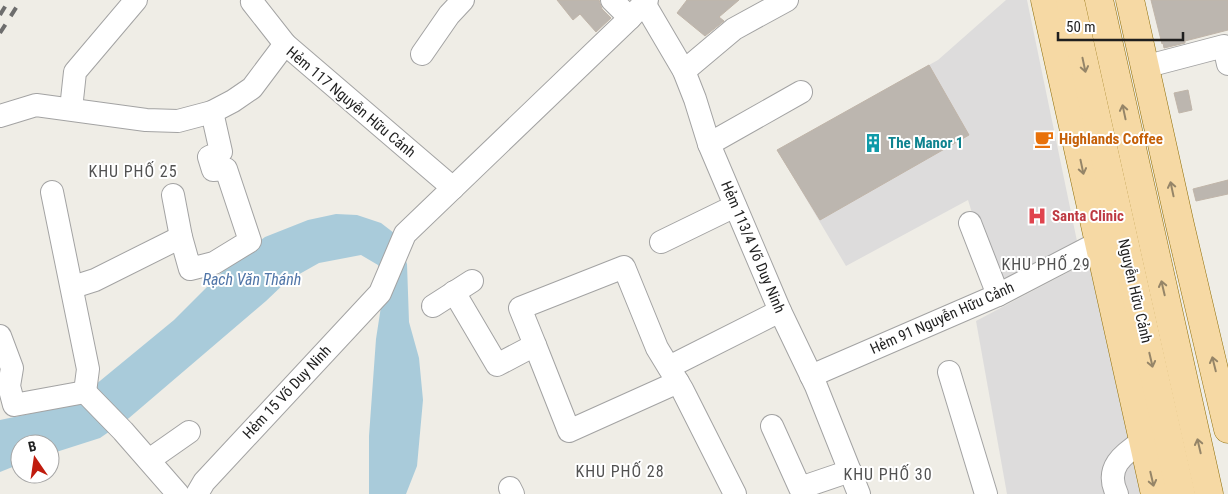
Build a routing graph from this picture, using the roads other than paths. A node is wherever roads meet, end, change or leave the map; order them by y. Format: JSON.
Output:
{"nodes":[{"id":1,"x":136,"y":0,"type":"edge"},
{"id":2,"x":254,"y":0,"type":"edge"},
{"id":3,"x":463,"y":0,"type":"edge"},
{"id":4,"x":612,"y":0,"type":"edge"},
{"id":5,"x":787,"y":0,"type":"edge"},
{"id":6,"x":1045,"y":0,"type":"edge"},
{"id":7,"x":1070,"y":0,"type":"edge"},
{"id":8,"x":1099,"y":0,"type":"edge"},
{"id":9,"x":1130,"y":0,"type":"edge"},
{"id":10,"x":640,"y":7,"type":"edge"},
{"id":11,"x":285,"y":44,"type":"junction"},
{"id":12,"x":422,"y":54,"type":"dead end"},
{"id":13,"x":1228,"y":64,"type":"edge"},
{"id":14,"x":1144,"y":67,"type":"junction"},
{"id":15,"x":684,"y":71,"type":"junction"},
{"id":16,"x":801,"y":92,"type":"dead end"},
{"id":17,"x":71,"y":109,"type":"junction"},
{"id":18,"x":212,"y":112,"type":"junction"},
{"id":19,"x":0,"y":116,"type":"edge"},
{"id":20,"x":710,"y":144,"type":"junction"},
{"id":21,"x":454,"y":188,"type":"junction"},
{"id":22,"x":52,"y":192,"type":"dead end"},
{"id":23,"x":173,"y":195,"type":"dead end"},
{"id":24,"x":735,"y":206,"type":"junction"},
{"id":25,"x":970,"y":223,"type":"dead end"},
{"id":26,"x":1180,"y":225,"type":"junction"},
{"id":27,"x":1150,"y":231,"type":"junction"},
{"id":28,"x":181,"y":237,"type":"junction"},
{"id":29,"x":1110,"y":240,"type":"junction"},
{"id":30,"x":661,"y":242,"type":"dead end"},
{"id":31,"x":73,"y":287,"type":"junction"},
{"id":32,"x":998,"y":295,"type":"junction"},
{"id":33,"x":433,"y":306,"type":"dead end"},
{"id":34,"x":780,"y":310,"type":"junction"},
{"id":35,"x":0,"y":336,"type":"edge"},
{"id":36,"x":535,"y":345,"type":"junction"},
{"id":37,"x":949,"y":372,"type":"dead end"},
{"id":38,"x":674,"y":374,"type":"junction"},
{"id":39,"x":811,"y":376,"type":"junction"},
{"id":40,"x":85,"y":392,"type":"junction"},
{"id":41,"x":1225,"y":399,"type":"edge"},
{"id":42,"x":772,"y":426,"type":"dead end"},
{"id":43,"x":1228,"y":429,"type":"edge"},
{"id":44,"x":189,"y":432,"type":"dead end"},
{"id":45,"x":1143,"y":441,"type":"junction"},
{"id":46,"x":149,"y":460,"type":"junction"},
{"id":47,"x":850,"y":471,"type":"junction"},
{"id":48,"x":178,"y":494,"type":"edge"},
{"id":49,"x":197,"y":494,"type":"edge"},
{"id":50,"x":735,"y":494,"type":"edge"},
{"id":51,"x":859,"y":494,"type":"edge"},
{"id":52,"x":986,"y":494,"type":"edge"},
{"id":53,"x":1117,"y":494,"type":"edge"},
{"id":54,"x":1155,"y":494,"type":"edge"},
{"id":55,"x":1181,"y":494,"type":"edge"},
{"id":56,"x":1210,"y":494,"type":"edge"}],
"edges":[{"from":1,"to":17,"type":"street"},
{"from":2,"to":11,"type":"street"},
{"from":3,"to":12,"type":"street"},
{"from":4,"to":10,"type":"street","name":"Hẻm 113/4 Võ Duy Ninh"},
{"from":5,"to":15,"type":"street"},
{"from":6,"to":29,"type":"main road","name":"Nguyễn Hữu Cảnh","one_way":true},
{"from":7,"to":29,"type":"main road","name":"Nguyễn Hữu Cảnh","one_way":true},
{"from":27,"to":8,"type":"main road","name":"Nguyễn Hữu Cảnh","one_way":true},
{"from":9,"to":14,"type":"main road"},
{"from":10,"to":15,"type":"street","name":"Hẻm 113/4 Võ Duy Ninh"},
{"from":10,"to":21,"type":"street"},
{"from":11,"to":18,"type":"street","name":"Hẻm 117 Nguyễn Hữu Cảnh"},
{"from":11,"to":21,"type":"street","name":"Hẻm 117 Nguyễn Hữu Cảnh"},
{"from":13,"to":14,"type":"street"},
{"from":26,"to":14,"type":"main road","one_way":true},
{"from":15,"to":20,"type":"street","name":"Hẻm 113/4 Võ Duy Ninh"},
{"from":16,"to":20,"type":"street"},
{"from":17,"to":18,"type":"street","name":"Hẻm 117 Nguyễn Hữu Cảnh"},
{"from":17,"to":19,"type":"street","name":"Hẻm 117 Nguyễn Hữu Cảnh"},
{"from":18,"to":28,"type":"street"},
{"from":20,"to":24,"type":"street","name":"Hẻm 113/4 Võ Duy Ninh"},
{"from":21,"to":49,"type":"street","name":"Hẻm 15 Võ Duy Ninh"},
{"from":22,"to":31,"type":"street"},
{"from":23,"to":28,"type":"street"},
{"from":24,"to":30,"type":"street"},
{"from":24,"to":34,"type":"street","name":"Hẻm 113/4 Võ Duy Ninh"},
{"from":25,"to":32,"type":"street"},
{"from":26,"to":27,"type":"main road"},
{"from":41,"to":26,"type":"main road","one_way":true},
{"from":27,"to":29,"type":"main road"},
{"from":56,"to":27,"type":"main road","name":"Nguyễn Hữu Cảnh","one_way":true},
{"from":28,"to":31,"type":"street"},
{"from":29,"to":32,"type":"street","name":"Hẻm 91 Nguyễn Hữu Cảnh"},
{"from":29,"to":45,"type":"main road","name":"Nguyễn Hữu Cảnh"},
{"from":29,"to":55,"type":"main road","name":"Nguyễn Hữu Cảnh","one_way":true},
{"from":31,"to":40,"type":"street"},
{"from":32,"to":39,"type":"street","name":"Hẻm 91 Nguyễn Hữu Cảnh"},
{"from":33,"to":36,"type":"street"},
{"from":34,"to":38,"type":"street"},
{"from":34,"to":39,"type":"street","name":"Hẻm 113/4 Võ Duy Ninh"},
{"from":35,"to":40,"type":"street"},
{"from":36,"to":38,"type":"street"},
{"from":36,"to":38,"type":"street"},
{"from":37,"to":52,"type":"street"},
{"from":38,"to":50,"type":"street"},
{"from":39,"to":47,"type":"street","name":"Hẻm 113/4 Võ Duy Ninh"},
{"from":40,"to":46,"type":"street"},
{"from":41,"to":43,"type":"main road"},
{"from":42,"to":47,"type":"street"},
{"from":44,"to":46,"type":"street"},
{"from":45,"to":53,"type":"street"},
{"from":45,"to":54,"type":"main road","name":"Nguyễn Hữu Cảnh","one_way":true},
{"from":46,"to":48,"type":"street"},
{"from":47,"to":51,"type":"street","name":"Hẻm 113/4 Võ Duy Ninh"}]}
